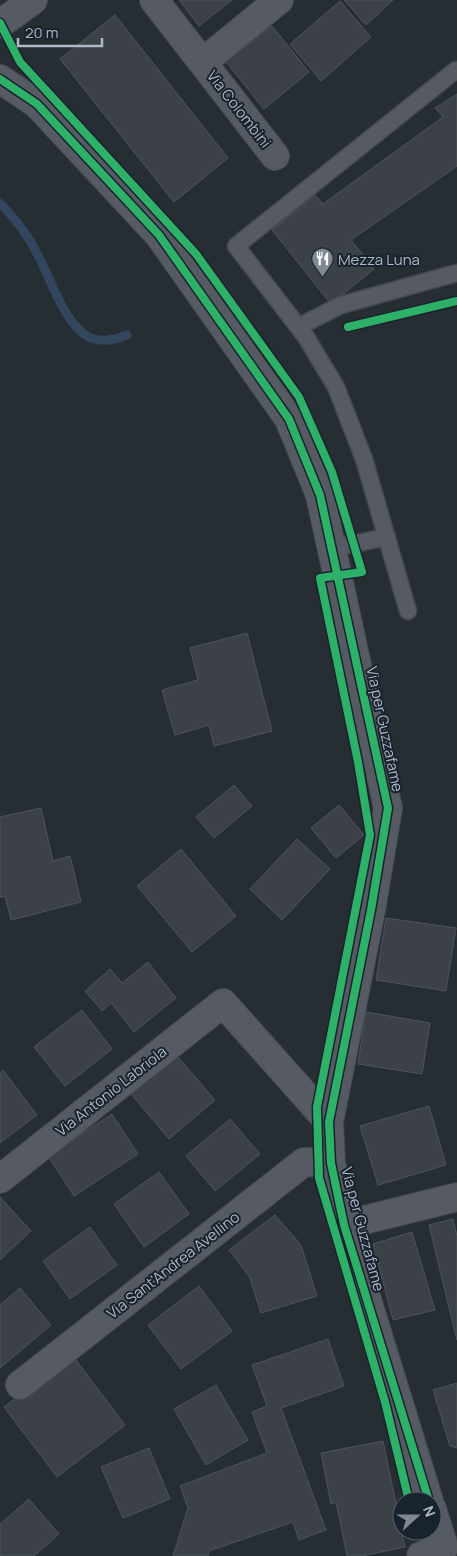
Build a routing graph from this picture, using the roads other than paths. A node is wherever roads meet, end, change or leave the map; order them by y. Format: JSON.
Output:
{"nodes":[{"id":1,"x":33,"y":0,"type":"edge"},
{"id":2,"x":154,"y":0,"type":"edge"},
{"id":3,"x":279,"y":0,"type":"edge"},
{"id":4,"x":0,"y":24,"type":"edge"},
{"id":5,"x":203,"y":62,"type":"junction"},
{"id":6,"x":457,"y":71,"type":"edge"},
{"id":7,"x":0,"y":79,"type":"edge"},
{"id":8,"x":275,"y":156,"type":"dead end"},
{"id":9,"x":457,"y":273,"type":"edge"},
{"id":10,"x":298,"y":327,"type":"junction"},
{"id":11,"x":387,"y":537,"type":"junction"},
{"id":12,"x":333,"y":548,"type":"junction"},
{"id":13,"x":408,"y":611,"type":"dead end"},
{"id":14,"x":329,"y":1122,"type":"junction"},
{"id":15,"x":331,"y":1163,"type":"junction"},
{"id":16,"x":0,"y":1179,"type":"edge"},
{"id":17,"x":457,"y":1197,"type":"edge"},
{"id":18,"x":344,"y":1225,"type":"junction"},
{"id":19,"x":20,"y":1385,"type":"dead end"},
{"id":20,"x":427,"y":1491,"type":"edge"}],
"edges":[{"from":1,"to":4,"type":"street"},
{"from":2,"to":5,"type":"street","name":"Via Colombini"},
{"from":3,"to":5,"type":"street","name":"Via Colombini"},
{"from":5,"to":8,"type":"street","name":"Via Colombini"},
{"from":6,"to":10,"type":"lane"},
{"from":7,"to":12,"type":"street","name":"Via per Guzzafame"},
{"from":9,"to":10,"type":"lane"},
{"from":10,"to":11,"type":"lane"},
{"from":11,"to":12,"type":"lane"},
{"from":11,"to":13,"type":"lane"},
{"from":12,"to":14,"type":"street","name":"Via per Guzzafame"},
{"from":14,"to":15,"type":"street","name":"Via per Guzzafame"},
{"from":14,"to":16,"type":"street","name":"Via Antonio Labriola"},
{"from":15,"to":18,"type":"street","name":"Via per Guzzafame"},
{"from":15,"to":19,"type":"street","name":"Via Sant'Andrea Avellino"},
{"from":17,"to":18,"type":"street"},
{"from":18,"to":20,"type":"street","name":"Via per Guzzafame"}]}
